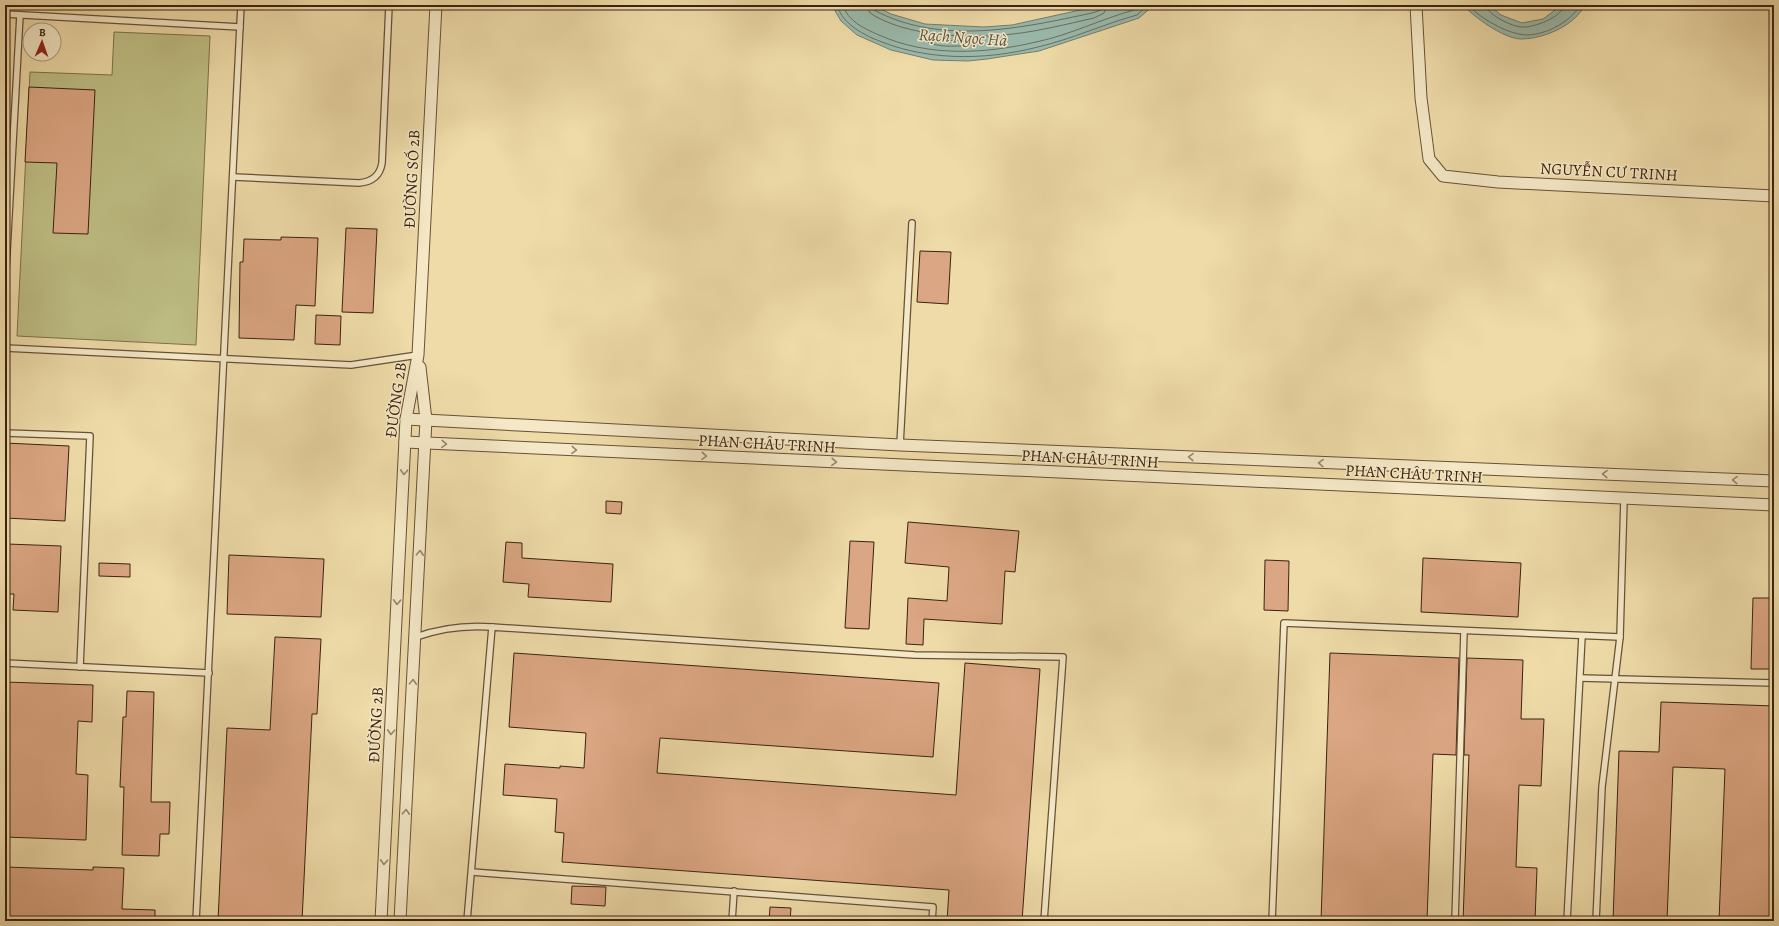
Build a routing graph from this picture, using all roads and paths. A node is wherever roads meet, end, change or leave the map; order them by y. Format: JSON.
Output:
{"nodes":[{"id":1,"x":241,"y":5,"type":"edge"},
{"id":2,"x":389,"y":5,"type":"edge"},
{"id":3,"x":436,"y":5,"type":"edge"},
{"id":4,"x":1416,"y":5,"type":"edge"},
{"id":5,"x":5,"y":14,"type":"edge"},
{"id":6,"x":20,"y":15,"type":"junction"},
{"id":7,"x":240,"y":27,"type":"junction"},
{"id":8,"x":233,"y":177,"type":"junction"},
{"id":9,"x":1774,"y":196,"type":"edge"},
{"id":10,"x":912,"y":223,"type":"dead end"},
{"id":11,"x":5,"y":288,"type":"edge"},
{"id":12,"x":5,"y":348,"type":"edge"},
{"id":13,"x":418,"y":355,"type":"junction"},
{"id":14,"x":224,"y":359,"type":"junction"},
{"id":15,"x":406,"y":419,"type":"junction"},
{"id":16,"x":426,"y":420,"type":"junction"},
{"id":17,"x":5,"y":432,"type":"edge"},
{"id":18,"x":405,"y":442,"type":"junction"},
{"id":19,"x":425,"y":444,"type":"junction"},
{"id":20,"x":900,"y":445,"type":"junction"},
{"id":21,"x":1774,"y":481,"type":"edge"},
{"id":22,"x":1624,"y":499,"type":"junction"},
{"id":23,"x":1774,"y":505,"type":"edge"},
{"id":24,"x":492,"y":627,"type":"junction"},
{"id":25,"x":1464,"y":631,"type":"junction"},
{"id":26,"x":1582,"y":636,"type":"junction"},
{"id":27,"x":416,"y":637,"type":"junction"},
{"id":28,"x":1620,"y":637,"type":"junction"},
{"id":29,"x":5,"y":663,"type":"edge"},
{"id":30,"x":80,"y":667,"type":"junction"},
{"id":31,"x":208,"y":673,"type":"junction"},
{"id":32,"x":1580,"y":678,"type":"junction"},
{"id":33,"x":1615,"y":679,"type":"junction"},
{"id":34,"x":1774,"y":683,"type":"edge"},
{"id":35,"x":472,"y":872,"type":"junction"},
{"id":36,"x":734,"y":891,"type":"junction"},
{"id":37,"x":196,"y":921,"type":"edge"},
{"id":38,"x":381,"y":921,"type":"edge"},
{"id":39,"x":400,"y":921,"type":"edge"},
{"id":40,"x":467,"y":921,"type":"edge"},
{"id":41,"x":732,"y":921,"type":"edge"},
{"id":42,"x":932,"y":921,"type":"edge"},
{"id":43,"x":1044,"y":921,"type":"edge"},
{"id":44,"x":1272,"y":921,"type":"edge"},
{"id":45,"x":1455,"y":921,"type":"edge"},
{"id":46,"x":1567,"y":921,"type":"edge"},
{"id":47,"x":1596,"y":921,"type":"edge"}],
"edges":[{"from":1,"to":7,"type":"lane"},
{"from":2,"to":8,"type":"lane"},
{"from":3,"to":13,"type":"street","name":"ĐƯỜNG SỐ 2B"},
{"from":4,"to":9,"type":"street","name":"NGUYỄN CƯ TRINH"},
{"from":5,"to":6,"type":"lane"},
{"from":6,"to":7,"type":"lane"},
{"from":6,"to":11,"type":"lane"},
{"from":7,"to":8,"type":"lane"},
{"from":8,"to":14,"type":"lane"},
{"from":10,"to":20,"type":"lane"},
{"from":12,"to":14,"type":"lane"},
{"from":13,"to":14,"type":"lane"},
{"from":13,"to":15,"type":"street","name":"ĐƯỜNG 2B"},
{"from":13,"to":16,"type":"street","name":"ĐƯỜNG 2B"},
{"from":14,"to":31,"type":"lane"},
{"from":15,"to":16,"type":"street","name":"PHAN CHÂU TRINH"},
{"from":15,"to":18,"type":"street","name":"ĐƯỜNG 2B"},
{"from":16,"to":19,"type":"street","name":"ĐƯỜNG 2B"},
{"from":16,"to":20,"type":"street","name":"PHAN CHÂU TRINH"},
{"from":17,"to":30,"type":"lane"},
{"from":18,"to":19,"type":"street","name":"PHAN CHÂU TRINH"},
{"from":18,"to":38,"type":"street","name":"ĐƯỜNG 2B","one_way":true},
{"from":19,"to":22,"type":"street","name":"PHAN CHÂU TRINH","one_way":true},
{"from":27,"to":19,"type":"street","name":"ĐƯỜNG 2B","one_way":true},
{"from":21,"to":20,"type":"street","name":"PHAN CHÂU TRINH","one_way":true},
{"from":22,"to":23,"type":"street","name":"PHAN CHÂU TRINH"},
{"from":22,"to":28,"type":"lane"},
{"from":24,"to":27,"type":"lane"},
{"from":24,"to":35,"type":"lane"},
{"from":24,"to":43,"type":"lane"},
{"from":25,"to":26,"type":"lane"},
{"from":25,"to":44,"type":"lane"},
{"from":25,"to":45,"type":"lane"},
{"from":26,"to":28,"type":"lane"},
{"from":26,"to":32,"type":"lane"},
{"from":39,"to":27,"type":"street","name":"ĐƯỜNG 2B","one_way":true},
{"from":28,"to":33,"type":"lane"},
{"from":29,"to":30,"type":"lane"},
{"from":30,"to":31,"type":"lane"},
{"from":31,"to":37,"type":"lane"},
{"from":32,"to":33,"type":"lane"},
{"from":32,"to":46,"type":"lane"},
{"from":33,"to":34,"type":"lane"},
{"from":33,"to":47,"type":"lane"},
{"from":35,"to":36,"type":"lane"},
{"from":35,"to":40,"type":"lane"},
{"from":36,"to":41,"type":"lane"},
{"from":36,"to":42,"type":"lane"}]}
